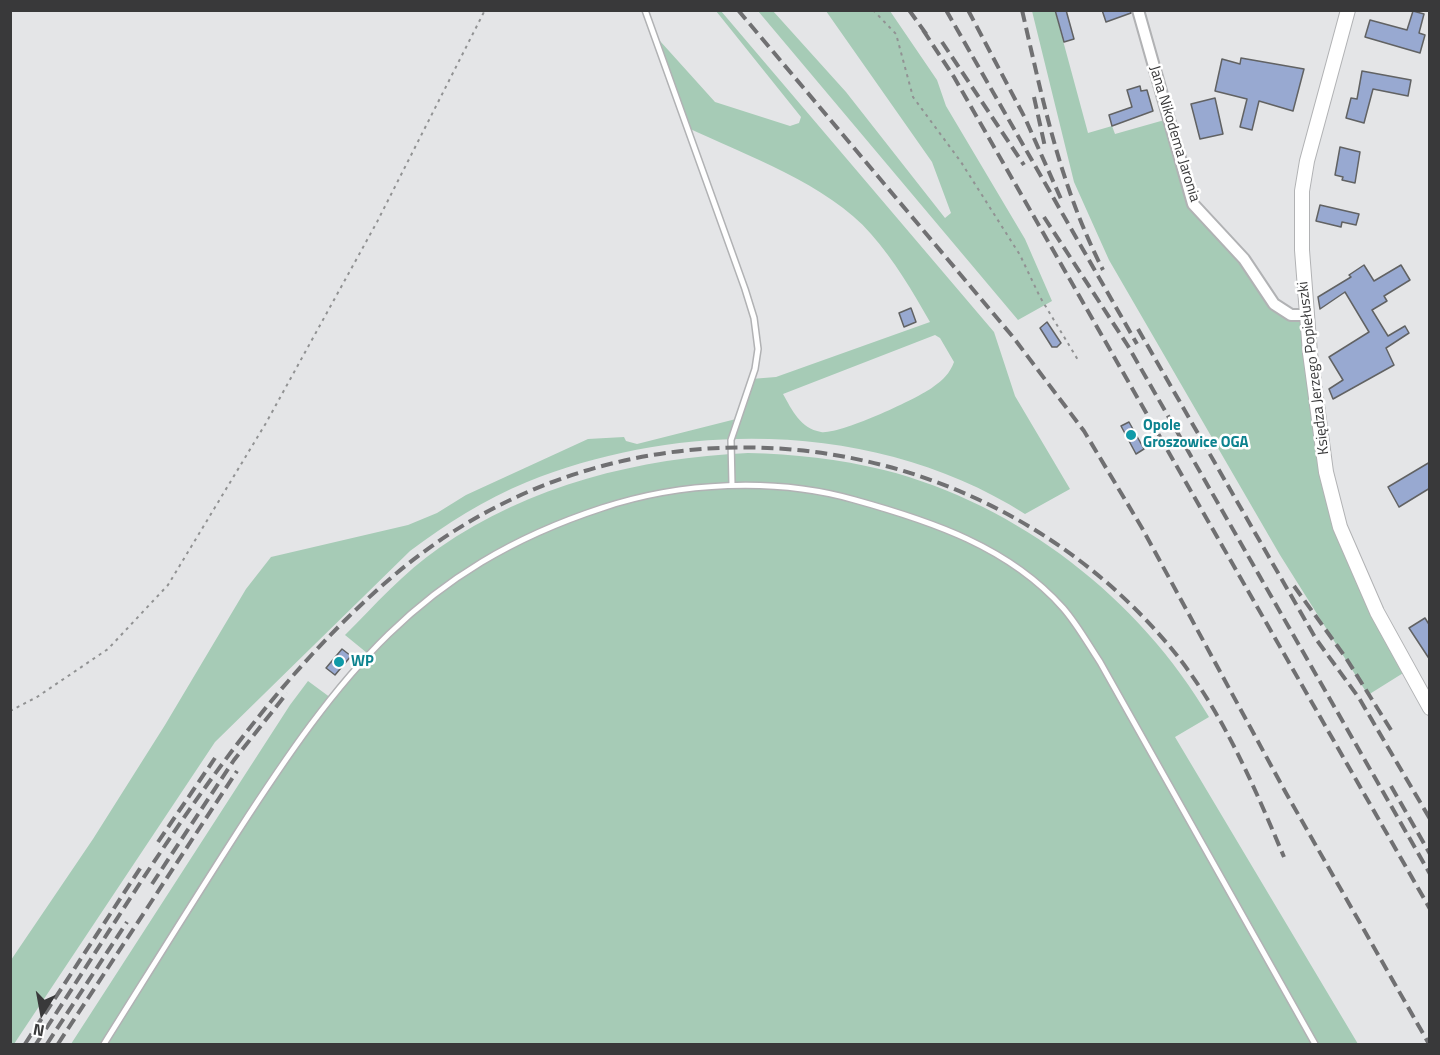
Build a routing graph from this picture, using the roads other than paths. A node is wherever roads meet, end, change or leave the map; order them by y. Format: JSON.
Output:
{"nodes":[{"id":1,"x":645,"y":10,"type":"edge"},
{"id":2,"x":1138,"y":10,"type":"edge"},
{"id":3,"x":1348,"y":10,"type":"edge"},
{"id":4,"x":1306,"y":315,"type":"junction"},
{"id":5,"x":732,"y":485,"type":"junction"},
{"id":6,"x":1430,"y":708,"type":"edge"},
{"id":7,"x":104,"y":1044,"type":"edge"},
{"id":8,"x":1315,"y":1044,"type":"edge"}],
"edges":[{"from":1,"to":5,"type":"lane"},
{"from":2,"to":4,"type":"street","name":"Jana Nikodema Jaronia"},
{"from":3,"to":4,"type":"main road","name":"Księdza Jerzego Popiełuszki"},
{"from":4,"to":6,"type":"main road","name":"Księdza Jerzego Popiełuszki"},
{"from":5,"to":7,"type":"lane"},
{"from":5,"to":8,"type":"lane"}]}
